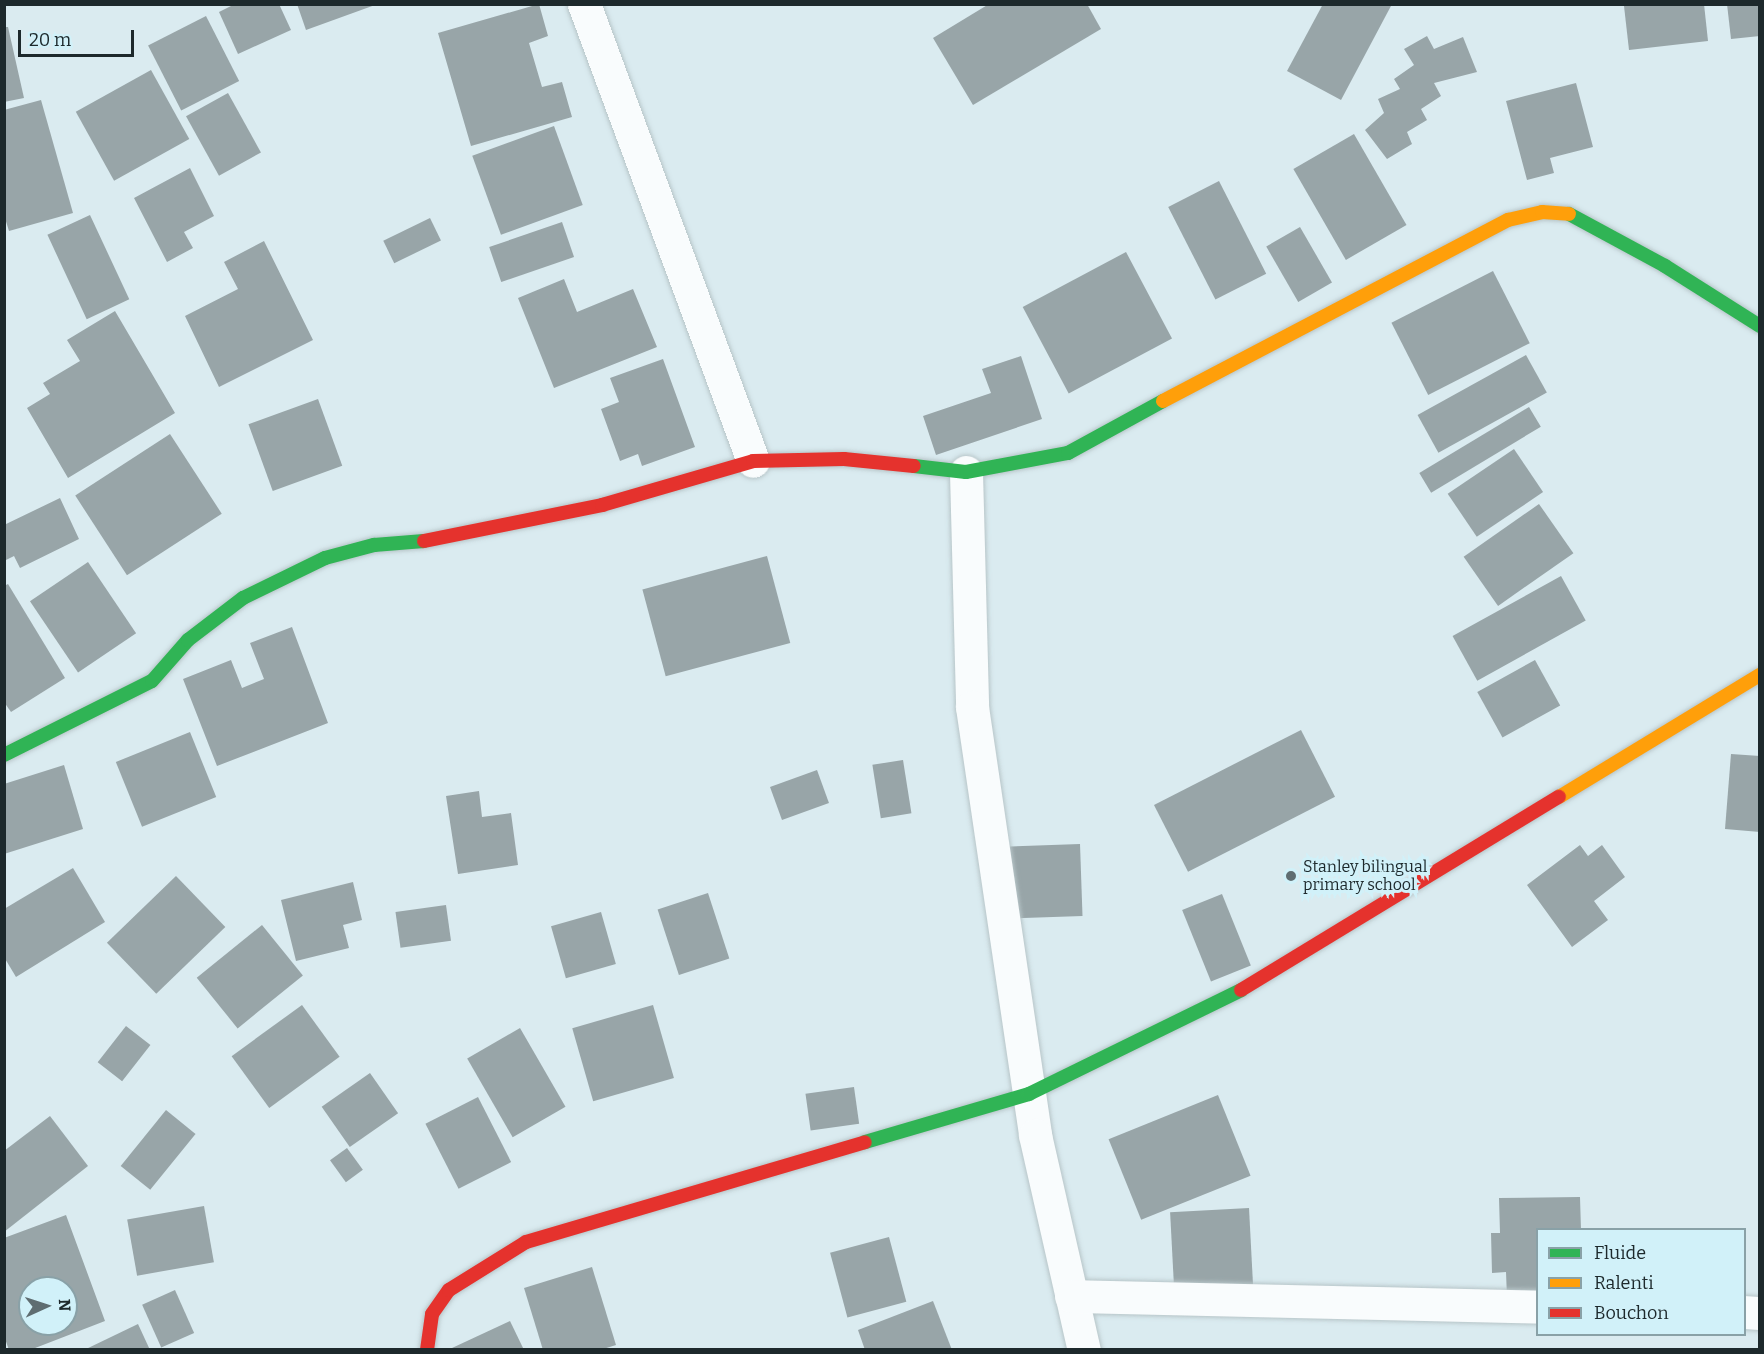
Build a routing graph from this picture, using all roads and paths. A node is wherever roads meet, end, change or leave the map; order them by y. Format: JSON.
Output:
{"nodes":[{"id":1,"x":584,"y":4,"type":"edge"},
{"id":2,"x":1760,"y":326,"type":"edge"},
{"id":3,"x":753,"y":461,"type":"junction"},
{"id":4,"x":966,"y":472,"type":"junction"},
{"id":5,"x":1760,"y":675,"type":"edge"},
{"id":6,"x":4,"y":755,"type":"edge"},
{"id":7,"x":1029,"y":1094,"type":"junction"},
{"id":8,"x":1071,"y":1296,"type":"junction"},
{"id":9,"x":1536,"y":1307,"type":"edge"},
{"id":10,"x":426,"y":1350,"type":"edge"},
{"id":11,"x":1084,"y":1350,"type":"edge"}],
"edges":[{"from":1,"to":3,"type":"street"},
{"from":2,"to":4,"type":"street"},
{"from":3,"to":4,"type":"street"},
{"from":3,"to":6,"type":"street"},
{"from":4,"to":7,"type":"street"},
{"from":5,"to":7,"type":"street"},
{"from":7,"to":8,"type":"street"},
{"from":7,"to":10,"type":"street"},
{"from":8,"to":9,"type":"street"},
{"from":8,"to":11,"type":"street"}]}
